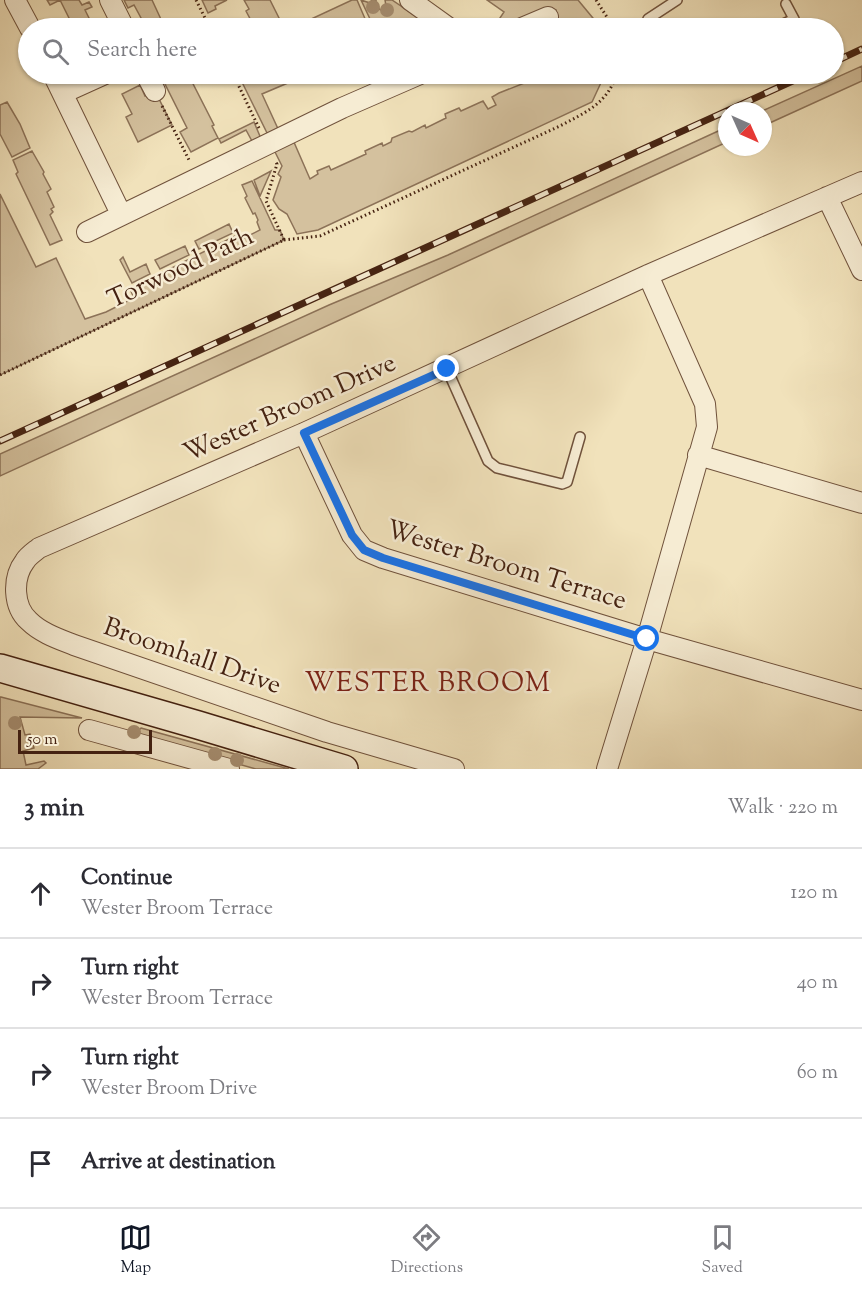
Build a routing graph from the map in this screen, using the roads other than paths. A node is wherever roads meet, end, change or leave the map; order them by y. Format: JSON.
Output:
{"nodes":[{"id":1,"x":15,"y":0,"type":"edge"},
{"id":2,"x":110,"y":0,"type":"edge"},
{"id":3,"x":410,"y":0,"type":"edge"},
{"id":4,"x":678,"y":0,"type":"edge"},
{"id":5,"x":786,"y":4,"type":"dead end"},
{"id":6,"x":25,"y":18,"type":"edge"},
{"id":7,"x":119,"y":18,"type":"edge"},
{"id":8,"x":435,"y":18,"type":"edge"},
{"id":9,"x":650,"y":18,"type":"edge"},
{"id":10,"x":793,"y":18,"type":"edge"},
{"id":11,"x":58,"y":84,"type":"edge"},
{"id":12,"x":83,"y":84,"type":"edge"},
{"id":13,"x":397,"y":84,"type":"edge"},
{"id":14,"x":63,"y":93,"type":"junction"},
{"id":15,"x":862,"y":182,"type":"edge"},
{"id":16,"x":827,"y":197,"type":"junction"},
{"id":17,"x":122,"y":214,"type":"junction"},
{"id":18,"x":87,"y":232,"type":"dead end"},
{"id":19,"x":862,"y":270,"type":"edge"},
{"id":20,"x":648,"y":275,"type":"junction"},
{"id":21,"x":447,"y":369,"type":"junction"},
{"id":22,"x":304,"y":433,"type":"junction"},
{"id":23,"x":580,"y":437,"type":"dead end"},
{"id":24,"x":698,"y":455,"type":"junction"},
{"id":25,"x":862,"y":503,"type":"edge"},
{"id":26,"x":16,"y":580,"type":"joint"},
{"id":27,"x":647,"y":639,"type":"junction"},
{"id":28,"x":0,"y":668,"type":"edge"},
{"id":29,"x":862,"y":700,"type":"edge"},
{"id":30,"x":99,"y":738,"type":"dead end"},
{"id":31,"x":193,"y":764,"type":"edge"},
{"id":32,"x":229,"y":769,"type":"edge"},
{"id":33,"x":344,"y":769,"type":"edge"},
{"id":34,"x":454,"y":769,"type":"edge"},
{"id":35,"x":606,"y":769,"type":"edge"}],
"edges":[{"from":1,"to":6,"type":"street"},
{"from":2,"to":7,"type":"street"},
{"from":3,"to":8,"type":"street"},
{"from":4,"to":9,"type":"lane"},
{"from":5,"to":10,"type":"lane"},
{"from":11,"to":14,"type":"street"},
{"from":12,"to":14,"type":"street"},
{"from":13,"to":17,"type":"street"},
{"from":14,"to":17,"type":"street"},
{"from":15,"to":16,"type":"street","name":"Wester Broom Drive"},
{"from":16,"to":19,"type":"street"},
{"from":16,"to":20,"type":"street","name":"Wester Broom Drive"},
{"from":17,"to":18,"type":"street"},
{"from":20,"to":21,"type":"street","name":"Wester Broom Drive"},
{"from":20,"to":24,"type":"street"},
{"from":21,"to":22,"type":"street","name":"Wester Broom Drive"},
{"from":21,"to":23,"type":"lane"},
{"from":22,"to":26,"type":"street","name":"Wester Broom Drive"},
{"from":22,"to":27,"type":"street","name":"Wester Broom Terrace"},
{"from":24,"to":25,"type":"street"},
{"from":24,"to":27,"type":"street"},
{"from":26,"to":34,"type":"street","name":"Broomhall Drive"},
{"from":27,"to":29,"type":"street","name":"Wester Broom Terrace"},
{"from":27,"to":35,"type":"street"},
{"from":28,"to":33,"type":"main road"},
{"from":30,"to":31,"type":"street"},
{"from":31,"to":32,"type":"street"}]}
